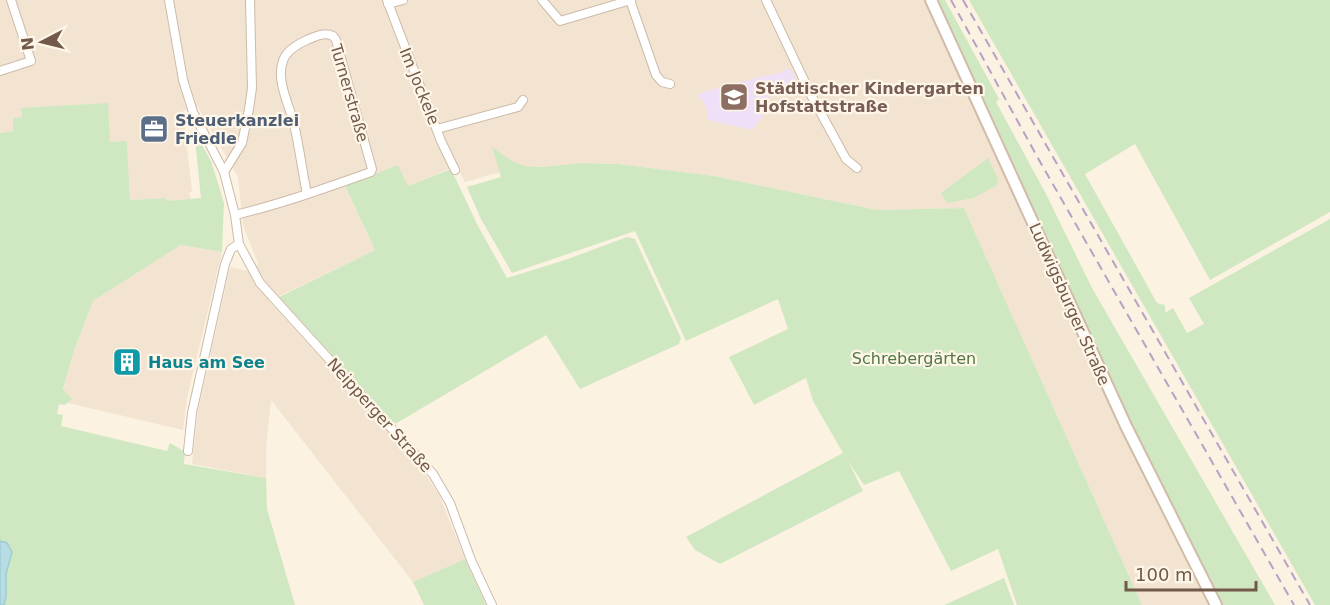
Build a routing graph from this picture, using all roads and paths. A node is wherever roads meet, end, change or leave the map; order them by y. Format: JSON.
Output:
{"nodes":[{"id":1,"x":11,"y":0,"type":"edge"},
{"id":2,"x":172,"y":0,"type":"edge"},
{"id":3,"x":250,"y":0,"type":"edge"},
{"id":4,"x":403,"y":0,"type":"edge"},
{"id":5,"x":542,"y":0,"type":"edge"},
{"id":6,"x":631,"y":0,"type":"edge"},
{"id":7,"x":766,"y":0,"type":"edge"},
{"id":8,"x":931,"y":0,"type":"edge"},
{"id":9,"x":387,"y":2,"type":"edge"},
{"id":10,"x":0,"y":71,"type":"edge"},
{"id":11,"x":670,"y":84,"type":"dead end"},
{"id":12,"x":523,"y":100,"type":"dead end"},
{"id":13,"x":437,"y":129,"type":"junction"},
{"id":14,"x":857,"y":168,"type":"dead end"},
{"id":15,"x":455,"y":170,"type":"dead end"},
{"id":16,"x":224,"y":172,"type":"junction"},
{"id":17,"x":307,"y":194,"type":"junction"},
{"id":18,"x":235,"y":215,"type":"junction"},
{"id":19,"x":239,"y":244,"type":"junction"},
{"id":20,"x":188,"y":451,"type":"dead end"},
{"id":21,"x":492,"y":605,"type":"edge"},
{"id":22,"x":1216,"y":605,"type":"edge"}],
"edges":[{"from":1,"to":10,"type":"street"},
{"from":2,"to":16,"type":"street"},
{"from":3,"to":16,"type":"street"},
{"from":4,"to":9,"type":"street"},
{"from":5,"to":6,"type":"street"},
{"from":6,"to":11,"type":"street"},
{"from":7,"to":14,"type":"street"},
{"from":8,"to":22,"type":"main road","name":"Ludwigsburger Straße"},
{"from":9,"to":13,"type":"street","name":"Im Jockele"},
{"from":12,"to":13,"type":"street"},
{"from":13,"to":15,"type":"street","name":"Im Jockele"},
{"from":16,"to":18,"type":"street"},
{"from":17,"to":17,"type":"street","name":"Turnerstraße"},
{"from":17,"to":18,"type":"street","name":"Turnerstraße"},
{"from":18,"to":19,"type":"street"},
{"from":19,"to":20,"type":"street"},
{"from":19,"to":21,"type":"street","name":"Neipperger Straße"}]}
